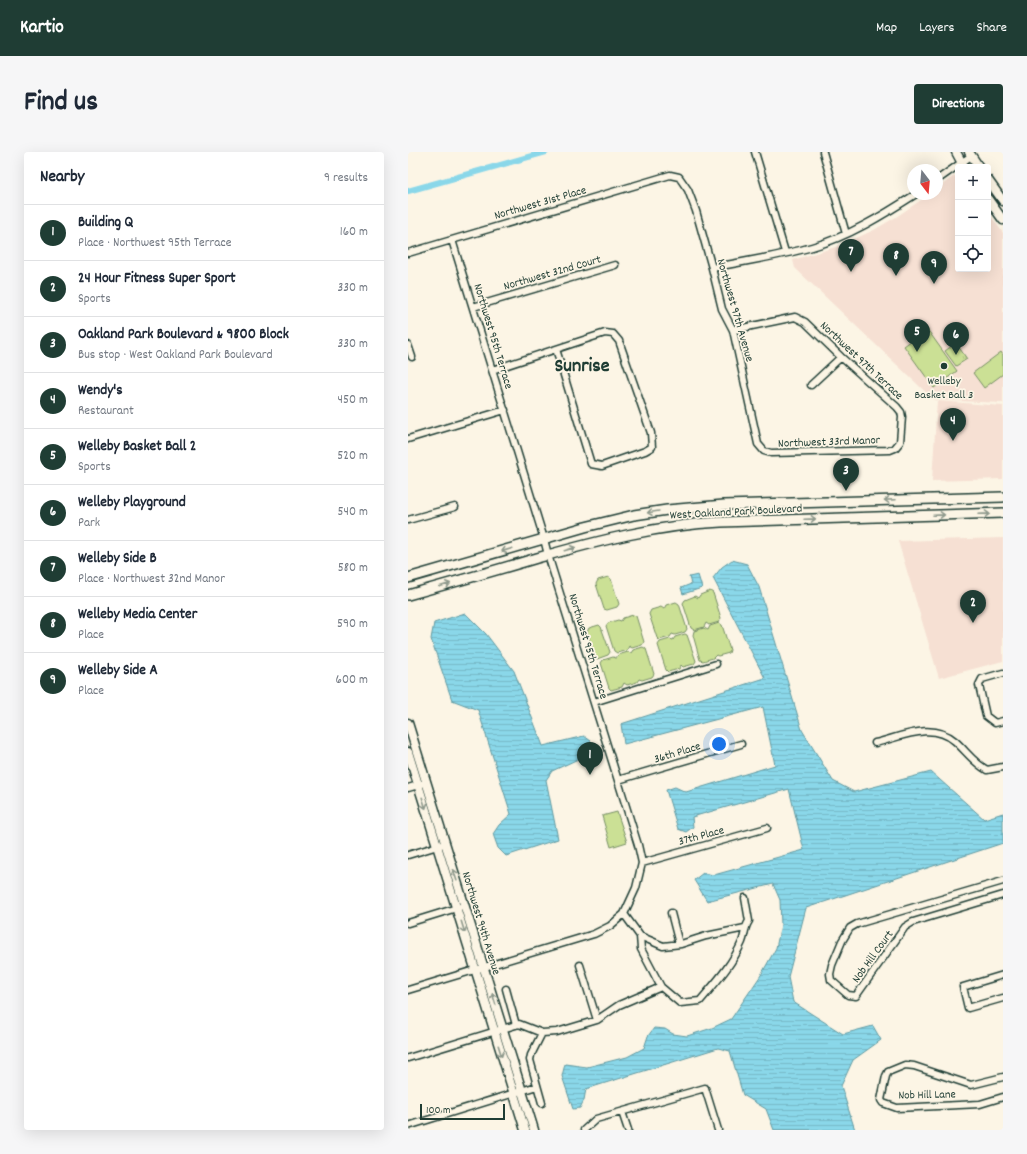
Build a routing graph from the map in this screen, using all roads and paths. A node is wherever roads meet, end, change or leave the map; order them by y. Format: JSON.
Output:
{"nodes":[{"id":1,"x":755,"y":152,"type":"edge"},
{"id":2,"x":823,"y":152,"type":"edge"},
{"id":3,"x":956,"y":152,"type":"edge"},
{"id":4,"x":970,"y":154,"type":"edge"},
{"id":5,"x":962,"y":164,"type":"edge"},
{"id":6,"x":964,"y":164,"type":"edge"},
{"id":7,"x":977,"y":164,"type":"edge"},
{"id":8,"x":955,"y":170,"type":"edge"},
{"id":9,"x":679,"y":177,"type":"joint"},
{"id":10,"x":943,"y":177,"type":"edge"},
{"id":11,"x":991,"y":184,"type":"edge"},
{"id":12,"x":907,"y":200,"type":"edge"},
{"id":13,"x":989,"y":200,"type":"edge"},
{"id":14,"x":1003,"y":201,"type":"edge"},
{"id":15,"x":1003,"y":220,"type":"edge"},
{"id":16,"x":846,"y":234,"type":"junction"},
{"id":17,"x":452,"y":240,"type":"junction"},
{"id":18,"x":785,"y":252,"type":"junction"},
{"id":19,"x":408,"y":253,"type":"edge"},
{"id":20,"x":615,"y":265,"type":"dead end"},
{"id":21,"x":712,"y":268,"type":"junction"},
{"id":22,"x":473,"y":307,"type":"junction"},
{"id":23,"x":733,"y":330,"type":"junction"},
{"id":24,"x":408,"y":345,"type":"edge"},
{"id":25,"x":556,"y":349,"type":"junction"},
{"id":26,"x":412,"y":357,"type":"dead end"},
{"id":27,"x":840,"y":357,"type":"junction"},
{"id":28,"x":492,"y":370,"type":"junction"},
{"id":29,"x":811,"y":385,"type":"dead end"},
{"id":30,"x":505,"y":410,"type":"junction"},
{"id":31,"x":408,"y":439,"type":"edge"},
{"id":32,"x":895,"y":448,"type":"joint"},
{"id":33,"x":764,"y":451,"type":"joint"},
{"id":34,"x":1003,"y":497,"type":"edge"},
{"id":35,"x":455,"y":507,"type":"dead end"},
{"id":36,"x":1003,"y":513,"type":"edge"},
{"id":37,"x":408,"y":520,"type":"edge"},
{"id":38,"x":544,"y":539,"type":"junction"},
{"id":39,"x":548,"y":555,"type":"junction"},
{"id":40,"x":408,"y":578,"type":"edge"},
{"id":41,"x":408,"y":595,"type":"edge"},
{"id":42,"x":716,"y":664,"type":"dead end"},
{"id":43,"x":1003,"y":673,"type":"edge"},
{"id":44,"x":594,"y":702,"type":"junction"},
{"id":45,"x":1003,"y":721,"type":"edge"},
{"id":46,"x":408,"y":723,"type":"edge"},
{"id":47,"x":875,"y":743,"type":"dead end"},
{"id":48,"x":741,"y":744,"type":"dead end"},
{"id":49,"x":408,"y":752,"type":"edge"},
{"id":50,"x":1003,"y":767,"type":"edge"},
{"id":51,"x":618,"y":780,"type":"junction"},
{"id":52,"x":422,"y":784,"type":"junction"},
{"id":53,"x":408,"y":788,"type":"edge"},
{"id":54,"x":766,"y":828,"type":"dead end"},
{"id":55,"x":441,"y":845,"type":"junction"},
{"id":56,"x":408,"y":855,"type":"edge"},
{"id":57,"x":642,"y":863,"type":"junction"},
{"id":58,"x":1003,"y":881,"type":"edge"},
{"id":59,"x":1003,"y":895,"type":"edge"},
{"id":60,"x":745,"y":898,"type":"dead end"},
{"id":61,"x":461,"y":906,"type":"junction"},
{"id":62,"x":671,"y":912,"type":"dead end"},
{"id":63,"x":624,"y":914,"type":"junction"},
{"id":64,"x":408,"y":922,"type":"edge"},
{"id":65,"x":745,"y":928,"type":"junction"},
{"id":66,"x":640,"y":936,"type":"junction"},
{"id":67,"x":679,"y":944,"type":"junction"},
{"id":68,"x":580,"y":965,"type":"dead end"},
{"id":69,"x":480,"y":968,"type":"junction"},
{"id":70,"x":1003,"y":975,"type":"edge"},
{"id":71,"x":661,"y":987,"type":"junction"},
{"id":72,"x":506,"y":989,"type":"dead end"},
{"id":73,"x":408,"y":990,"type":"edge"},
{"id":74,"x":1003,"y":998,"type":"edge"},
{"id":75,"x":597,"y":1020,"type":"junction"},
{"id":76,"x":516,"y":1025,"type":"junction"},
{"id":77,"x":503,"y":1029,"type":"junction"},
{"id":78,"x":494,"y":1032,"type":"junction"},
{"id":79,"x":542,"y":1033,"type":"junction"},
{"id":80,"x":408,"y":1058,"type":"edge"},
{"id":81,"x":1003,"y":1077,"type":"edge"},
{"id":82,"x":537,"y":1086,"type":"junction"},
{"id":83,"x":522,"y":1090,"type":"junction"},
{"id":84,"x":513,"y":1093,"type":"junction"},
{"id":85,"x":1003,"y":1098,"type":"edge"},
{"id":86,"x":542,"y":1103,"type":"dead end"},
{"id":87,"x":622,"y":1112,"type":"junction"},
{"id":88,"x":408,"y":1126,"type":"edge"},
{"id":89,"x":525,"y":1130,"type":"edge"},
{"id":90,"x":534,"y":1130,"type":"edge"},
{"id":91,"x":584,"y":1130,"type":"edge"},
{"id":92,"x":628,"y":1130,"type":"edge"},
{"id":93,"x":718,"y":1130,"type":"edge"}],
"edges":[{"from":1,"to":18,"type":"street"},
{"from":2,"to":16,"type":"street"},
{"from":3,"to":5,"type":"street"},
{"from":4,"to":6,"type":"street"},
{"from":4,"to":7,"type":"street"},
{"from":8,"to":10,"type":"street"},
{"from":9,"to":17,"type":"street","name":"Northwest 31st Place"},
{"from":9,"to":21,"type":"street","name":"Northwest 97th Avenue"},
{"from":11,"to":14,"type":"street"},
{"from":12,"to":16,"type":"street"},
{"from":13,"to":15,"type":"street"},
{"from":16,"to":18,"type":"street"},
{"from":17,"to":19,"type":"street","name":"Northwest 31st Place"},
{"from":17,"to":22,"type":"street","name":"Northwest 95th Terrace"},
{"from":18,"to":21,"type":"street"},
{"from":20,"to":22,"type":"street","name":"Northwest 32nd Court"},
{"from":21,"to":23,"type":"street","name":"Northwest 97th Avenue"},
{"from":22,"to":28,"type":"street","name":"Northwest 95th Terrace"},
{"from":23,"to":27,"type":"street","name":"Northwest 97th Terrace"},
{"from":23,"to":33,"type":"street","name":"Northwest 97th Avenue"},
{"from":24,"to":26,"type":"street"},
{"from":25,"to":25,"type":"street"},
{"from":25,"to":28,"type":"street"},
{"from":27,"to":29,"type":"street"},
{"from":27,"to":32,"type":"street","name":"Northwest 97th Terrace"},
{"from":28,"to":30,"type":"street","name":"Northwest 95th Terrace"},
{"from":30,"to":31,"type":"street"},
{"from":30,"to":38,"type":"street","name":"Northwest 95th Terrace"},
{"from":32,"to":33,"type":"street","name":"Northwest 33rd Manor"},
{"from":34,"to":38,"type":"main road","name":"West Oakland Park Boulevard","one_way":true},
{"from":35,"to":37,"type":"street"},
{"from":39,"to":36,"type":"main road","name":"West Oakland Park Boulevard","one_way":true},
{"from":38,"to":39,"type":"street","name":"Northwest 95th Terrace"},
{"from":38,"to":40,"type":"main road","name":"West Oakland Park Boulevard","one_way":true},
{"from":41,"to":39,"type":"main road","name":"West Oakland Park Boulevard","one_way":true},
{"from":39,"to":44,"type":"street","name":"Northwest 95th Terrace"},
{"from":42,"to":44,"type":"street"},
{"from":43,"to":45,"type":"street"},
{"from":44,"to":51,"type":"street","name":"Northwest 95th Terrace"},
{"from":46,"to":52,"type":"street","name":"Northwest 94th Avenue"},
{"from":47,"to":50,"type":"street"},
{"from":48,"to":51,"type":"street","name":"36th Place"},
{"from":49,"to":52,"type":"street","name":"Northwest 94th Avenue"},
{"from":51,"to":57,"type":"street","name":"Northwest 95th Terrace"},
{"from":52,"to":53,"type":"street"},
{"from":52,"to":55,"type":"street","name":"Northwest 94th Avenue"},
{"from":54,"to":57,"type":"street","name":"37th Place"},
{"from":55,"to":56,"type":"street"},
{"from":55,"to":61,"type":"street","name":"Northwest 94th Avenue"},
{"from":57,"to":63,"type":"street","name":"Northwest 95th Terrace"},
{"from":58,"to":59,"type":"street","name":"Nob Hill Court"},
{"from":60,"to":65,"type":"street"},
{"from":61,"to":64,"type":"street"},
{"from":61,"to":69,"type":"street","name":"Northwest 94th Avenue"},
{"from":62,"to":67,"type":"street"},
{"from":63,"to":66,"type":"street"},
{"from":63,"to":69,"type":"street","name":"Northwest 95th Terrace"},
{"from":65,"to":67,"type":"street"},
{"from":65,"to":71,"type":"street"},
{"from":66,"to":67,"type":"street"},
{"from":66,"to":71,"type":"street"},
{"from":68,"to":75,"type":"street"},
{"from":69,"to":73,"type":"street","name":"Northwest 95th Terrace"},
{"from":77,"to":69,"type":"street","name":"Northwest 94th Avenue","one_way":true},
{"from":69,"to":78,"type":"street","name":"Northwest 94th Avenue"},
{"from":70,"to":74,"type":"street"},
{"from":71,"to":75,"type":"street"},
{"from":72,"to":76,"type":"street"},
{"from":75,"to":79,"type":"street"},
{"from":76,"to":77,"type":"street"},
{"from":76,"to":79,"type":"street"},
{"from":77,"to":78,"type":"street"},
{"from":77,"to":83,"type":"street","name":"Northwest 94th Avenue"},
{"from":78,"to":80,"type":"street"},
{"from":78,"to":84,"type":"street","name":"Northwest 94th Avenue","one_way":true},
{"from":79,"to":82,"type":"street"},
{"from":81,"to":85,"type":"street","name":"Nob Hill Lane"},
{"from":82,"to":83,"type":"street"},
{"from":82,"to":86,"type":"street"},
{"from":83,"to":84,"type":"street"},
{"from":83,"to":90,"type":"street","name":"Northwest 94th Avenue"},
{"from":84,"to":88,"type":"street"},
{"from":84,"to":89,"type":"street","name":"Northwest 94th Avenue"},
{"from":87,"to":91,"type":"street"},
{"from":87,"to":92,"type":"street"},
{"from":87,"to":93,"type":"street"}]}
